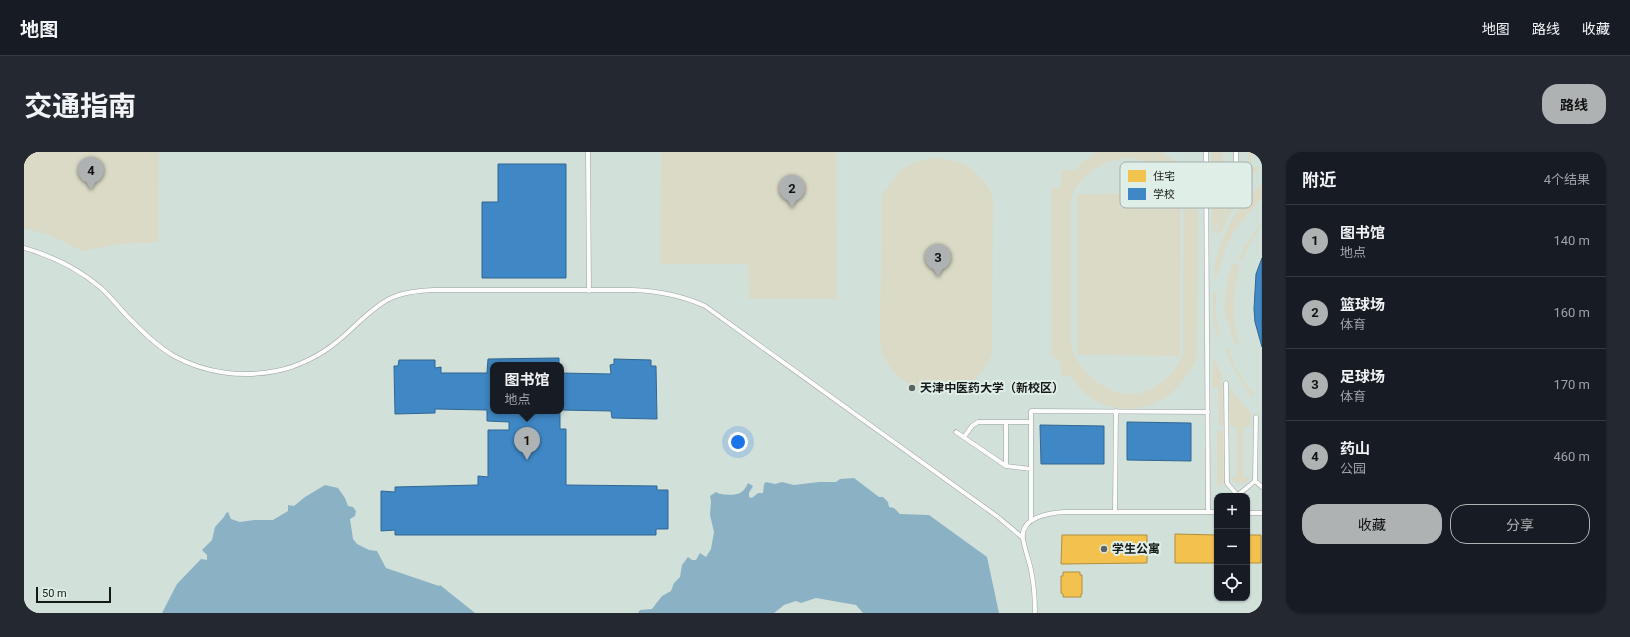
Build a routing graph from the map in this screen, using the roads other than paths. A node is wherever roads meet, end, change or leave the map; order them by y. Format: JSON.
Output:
{"nodes":[{"id":1,"x":588,"y":152,"type":"edge"},
{"id":2,"x":1206,"y":152,"type":"edge"},
{"id":3,"x":1206,"y":162,"type":"edge"},
{"id":4,"x":1206,"y":208,"type":"edge"},
{"id":5,"x":24,"y":248,"type":"edge"},
{"id":6,"x":589,"y":291,"type":"junction"},
{"id":7,"x":1226,"y":383,"type":"dead end"},
{"id":8,"x":1116,"y":412,"type":"junction"},
{"id":9,"x":1208,"y":412,"type":"junction"},
{"id":10,"x":1256,"y":417,"type":"dead end"},
{"id":11,"x":1006,"y":422,"type":"junction"},
{"id":12,"x":1031,"y":422,"type":"junction"},
{"id":13,"x":956,"y":432,"type":"dead end"},
{"id":14,"x":964,"y":437,"type":"junction"},
{"id":15,"x":1006,"y":466,"type":"junction"},
{"id":16,"x":1031,"y":469,"type":"junction"},
{"id":17,"x":1255,"y":481,"type":"junction"},
{"id":18,"x":1262,"y":487,"type":"edge"},
{"id":19,"x":1236,"y":493,"type":"edge"},
{"id":20,"x":1240,"y":493,"type":"edge"},
{"id":21,"x":1115,"y":512,"type":"junction"},
{"id":22,"x":1208,"y":512,"type":"junction"},
{"id":23,"x":1214,"y":512,"type":"edge"},
{"id":24,"x":1250,"y":512,"type":"edge"},
{"id":25,"x":1262,"y":512,"type":"edge"},
{"id":26,"x":1031,"y":521,"type":"junction"},
{"id":27,"x":1023,"y":538,"type":"junction"},
{"id":28,"x":1035,"y":613,"type":"edge"}],
"edges":[{"from":1,"to":6,"type":"lane"},
{"from":2,"to":3,"type":"lane"},
{"from":4,"to":9,"type":"lane"},
{"from":5,"to":6,"type":"lane"},
{"from":6,"to":27,"type":"lane"},
{"from":7,"to":19,"type":"lane"},
{"from":8,"to":9,"type":"lane"},
{"from":8,"to":12,"type":"lane"},
{"from":8,"to":21,"type":"lane"},
{"from":9,"to":22,"type":"lane"},
{"from":10,"to":17,"type":"lane"},
{"from":11,"to":12,"type":"lane"},
{"from":11,"to":14,"type":"lane"},
{"from":11,"to":15,"type":"lane"},
{"from":12,"to":16,"type":"lane"},
{"from":13,"to":14,"type":"lane"},
{"from":14,"to":15,"type":"lane"},
{"from":15,"to":16,"type":"lane"},
{"from":16,"to":26,"type":"lane"},
{"from":17,"to":18,"type":"lane"},
{"from":17,"to":20,"type":"lane"},
{"from":21,"to":22,"type":"lane"},
{"from":21,"to":26,"type":"lane"},
{"from":22,"to":23,"type":"lane"},
{"from":24,"to":25,"type":"lane"},
{"from":26,"to":27,"type":"lane"},
{"from":27,"to":28,"type":"lane"}]}
